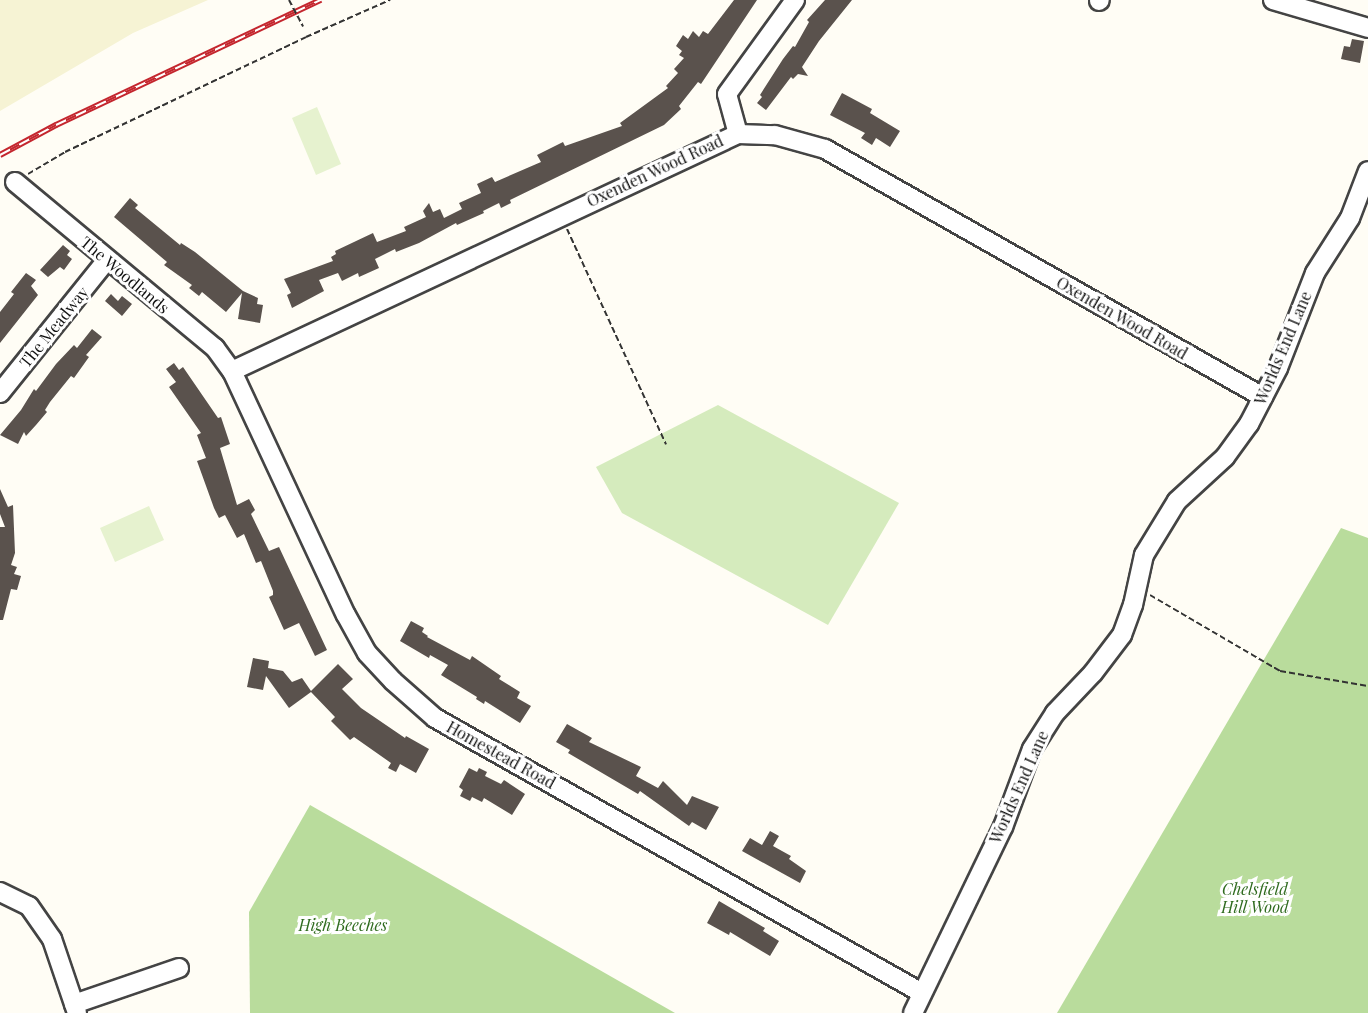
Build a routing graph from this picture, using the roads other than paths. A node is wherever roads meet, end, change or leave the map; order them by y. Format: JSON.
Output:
{"nodes":[{"id":1,"x":795,"y":0,"type":"edge"},
{"id":2,"x":1273,"y":0,"type":"edge"},
{"id":3,"x":1368,"y":28,"type":"edge"},
{"id":4,"x":738,"y":134,"type":"junction"},
{"id":5,"x":1368,"y":171,"type":"edge"},
{"id":6,"x":15,"y":182,"type":"road end"},
{"id":7,"x":107,"y":260,"type":"junction"},
{"id":8,"x":232,"y":371,"type":"junction"},
{"id":9,"x":0,"y":393,"type":"edge"},
{"id":10,"x":1263,"y":397,"type":"junction"},
{"id":11,"x":0,"y":892,"type":"edge"},
{"id":12,"x":179,"y":968,"type":"dead end"},
{"id":13,"x":922,"y":993,"type":"junction"},
{"id":14,"x":76,"y":1008,"type":"edge"},
{"id":15,"x":913,"y":1013,"type":"edge"}],
"edges":[{"from":1,"to":4,"type":"street"},
{"from":2,"to":3,"type":"street"},
{"from":4,"to":8,"type":"street","name":"Oxenden Wood Road"},
{"from":4,"to":10,"type":"street","name":"Oxenden Wood Road"},
{"from":5,"to":10,"type":"street","name":"Worlds End Lane"},
{"from":6,"to":7,"type":"street","name":"The Woodlands"},
{"from":7,"to":8,"type":"street","name":"The Woodlands"},
{"from":7,"to":9,"type":"street","name":"The Meadway"},
{"from":8,"to":13,"type":"street","name":"Homestead Road"},
{"from":10,"to":13,"type":"street","name":"Worlds End Lane"},
{"from":11,"to":14,"type":"street"},
{"from":12,"to":14,"type":"street"},
{"from":13,"to":15,"type":"street","name":"Worlds End Lane"}]}
